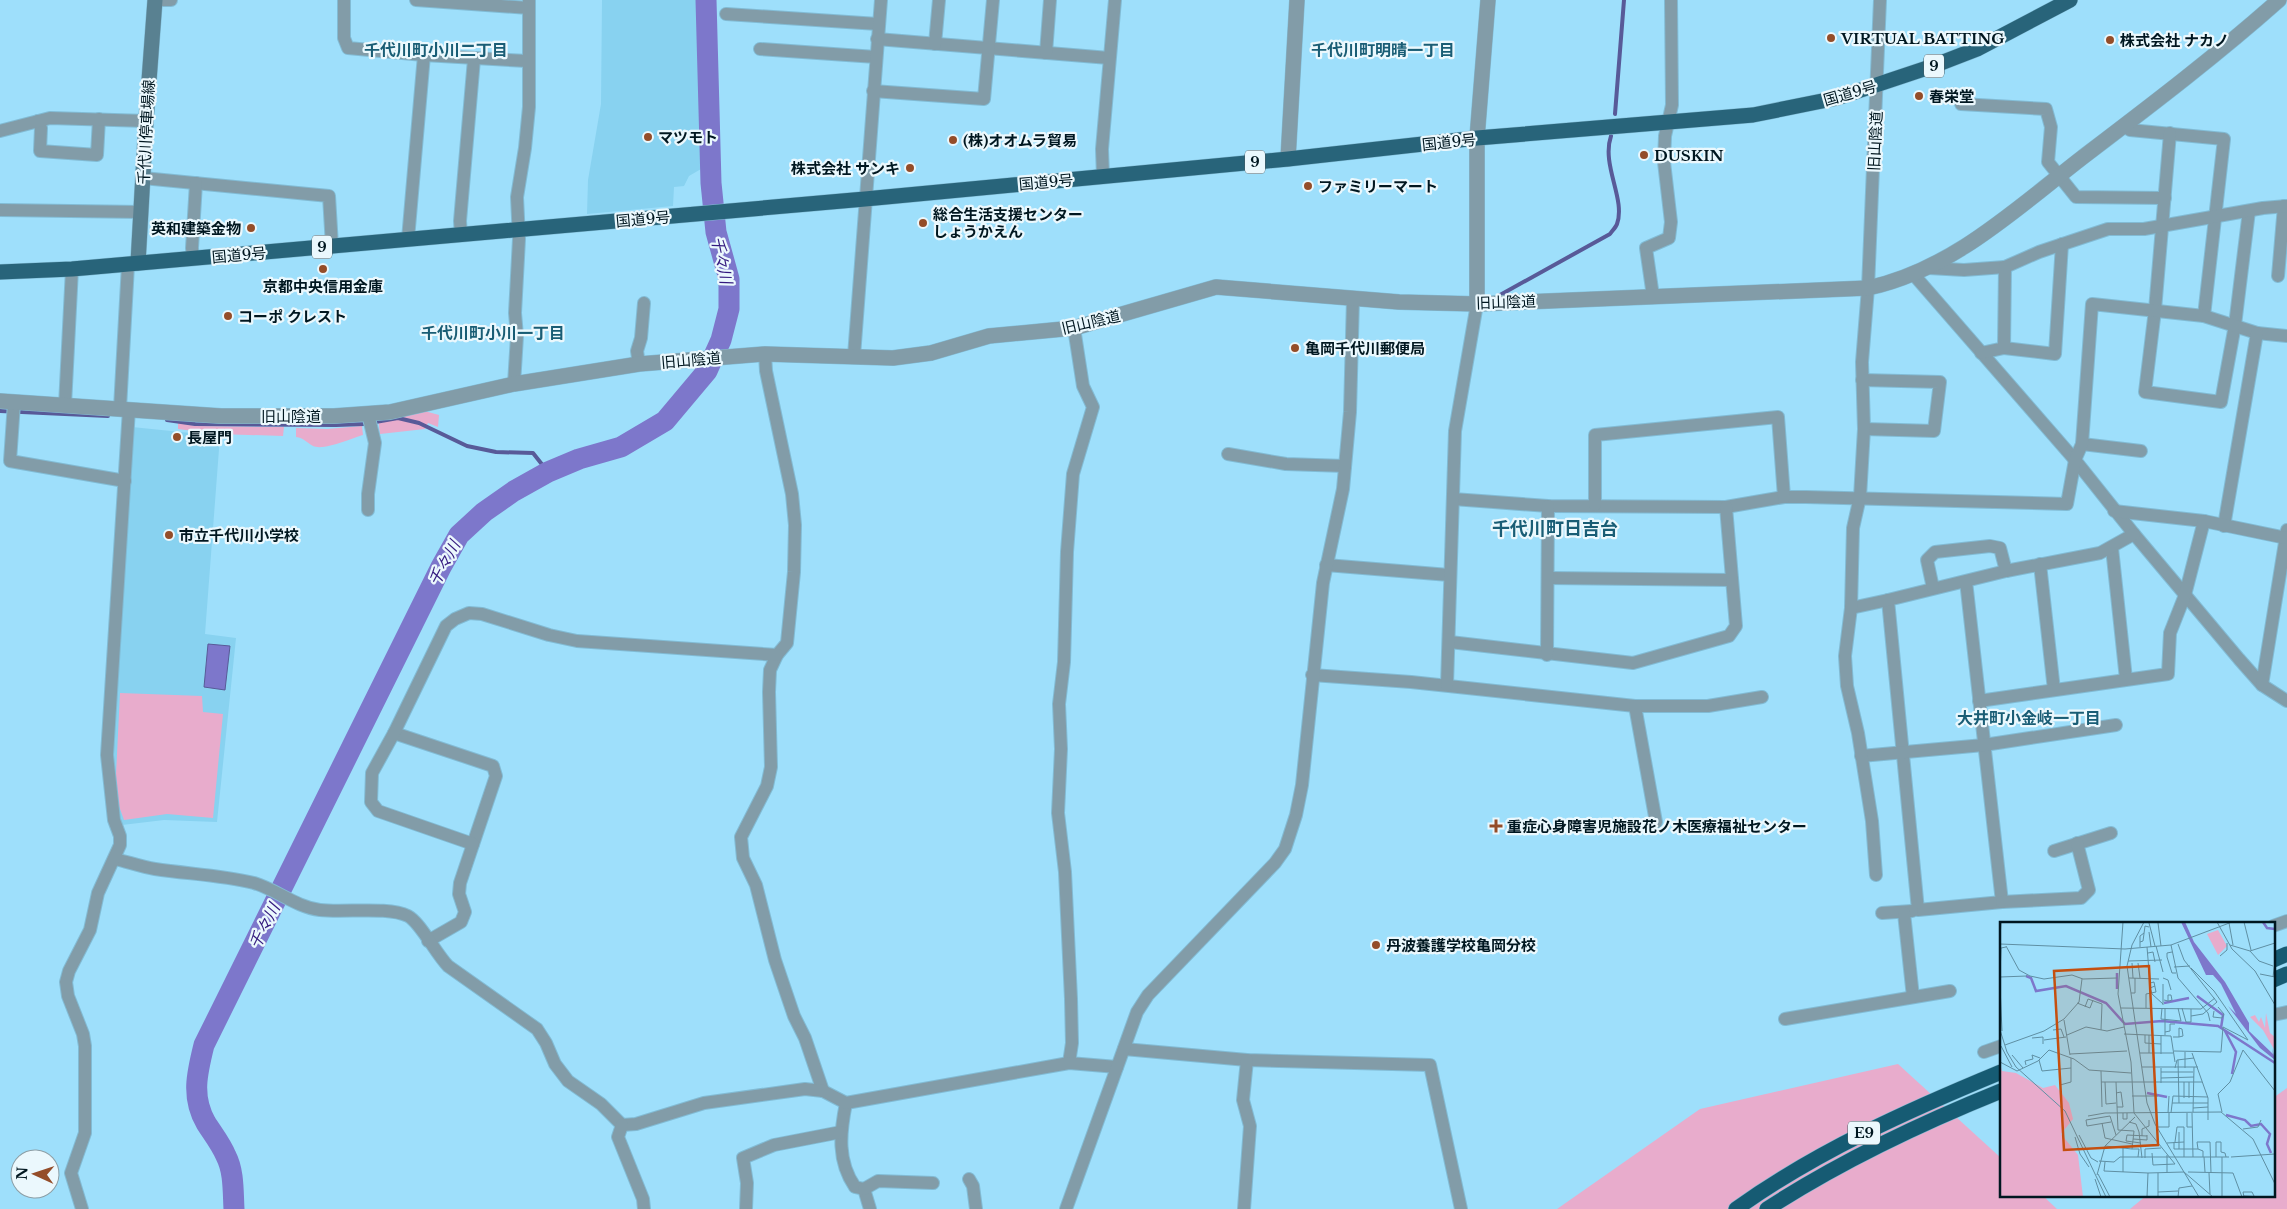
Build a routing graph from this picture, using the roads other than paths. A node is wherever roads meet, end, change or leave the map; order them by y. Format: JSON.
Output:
{"nodes":[{"id":1,"x":156,"y":0,"type":"edge"},
{"id":2,"x":162,"y":0,"type":"edge"},
{"id":3,"x":171,"y":0,"type":"edge"},
{"id":4,"x":344,"y":0,"type":"edge"},
{"id":5,"x":416,"y":0,"type":"edge"},
{"id":6,"x":881,"y":0,"type":"edge"},
{"id":7,"x":939,"y":0,"type":"edge"},
{"id":8,"x":993,"y":0,"type":"edge"},
{"id":9,"x":1050,"y":0,"type":"edge"},
{"id":10,"x":1115,"y":0,"type":"edge"},
{"id":11,"x":1297,"y":0,"type":"edge"},
{"id":12,"x":1488,"y":0,"type":"edge"},
{"id":13,"x":1671,"y":0,"type":"edge"},
{"id":14,"x":1880,"y":0,"type":"edge"},
{"id":15,"x":2278,"y":0,"type":"edge"},
{"id":16,"x":2066,"y":1,"type":"edge"},
{"id":17,"x":529,"y":4,"type":"edge"},
{"id":18,"x":726,"y":14,"type":"dead end"},
{"id":19,"x":878,"y":24,"type":"junction"},
{"id":20,"x":877,"y":39,"type":"junction"},
{"id":21,"x":935,"y":44,"type":"junction"},
{"id":22,"x":989,"y":48,"type":"junction"},
{"id":23,"x":760,"y":49,"type":"dead end"},
{"id":24,"x":1046,"y":53,"type":"junction"},
{"id":25,"x":424,"y":56,"type":"junction"},
{"id":26,"x":876,"y":57,"type":"junction"},
{"id":27,"x":1109,"y":58,"type":"junction"},
{"id":28,"x":474,"y":59,"type":"junction"},
{"id":29,"x":528,"y":61,"type":"junction"},
{"id":30,"x":1878,"y":86,"type":"junction"},
{"id":31,"x":873,"y":91,"type":"junction"},
{"id":32,"x":1961,"y":104,"type":"dead end"},
{"id":33,"x":99,"y":119,"type":"junction"},
{"id":34,"x":38,"y":120,"type":"junction"},
{"id":35,"x":146,"y":122,"type":"junction"},
{"id":36,"x":1668,"y":122,"type":"junction"},
{"id":37,"x":2124,"y":126,"type":"junction"},
{"id":38,"x":0,"y":131,"type":"edge"},
{"id":39,"x":2170,"y":133,"type":"junction"},
{"id":40,"x":1477,"y":138,"type":"junction"},
{"id":41,"x":1288,"y":159,"type":"junction"},
{"id":42,"x":2059,"y":175,"type":"junction"},
{"id":43,"x":1103,"y":176,"type":"junction"},
{"id":44,"x":143,"y":178,"type":"junction"},
{"id":45,"x":196,"y":183,"type":"junction"},
{"id":46,"x":2165,"y":198,"type":"junction"},
{"id":47,"x":865,"y":199,"type":"junction"},
{"id":48,"x":2286,"y":206,"type":"edge"},
{"id":49,"x":0,"y":210,"type":"edge"},
{"id":50,"x":141,"y":212,"type":"junction"},
{"id":51,"x":2249,"y":212,"type":"junction"},
{"id":52,"x":2215,"y":216,"type":"junction"},
{"id":53,"x":2162,"y":224,"type":"junction"},
{"id":54,"x":518,"y":230,"type":"junction"},
{"id":55,"x":461,"y":235,"type":"junction"},
{"id":56,"x":408,"y":240,"type":"junction"},
{"id":57,"x":2062,"y":244,"type":"junction"},
{"id":58,"x":332,"y":246,"type":"junction"},
{"id":59,"x":193,"y":258,"type":"junction"},
{"id":60,"x":133,"y":264,"type":"junction"},
{"id":61,"x":2005,"y":267,"type":"junction"},
{"id":62,"x":1929,"y":268,"type":"junction"},
{"id":63,"x":72,"y":269,"type":"junction"},
{"id":64,"x":0,"y":272,"type":"edge"},
{"id":65,"x":1914,"y":275,"type":"junction"},
{"id":66,"x":2278,"y":276,"type":"dead end"},
{"id":67,"x":1868,"y":288,"type":"junction"},
{"id":68,"x":1653,"y":296,"type":"junction"},
{"id":69,"x":1353,"y":298,"type":"junction"},
{"id":70,"x":644,"y":303,"type":"dead end"},
{"id":71,"x":1477,"y":304,"type":"junction"},
{"id":72,"x":2155,"y":310,"type":"junction"},
{"id":73,"x":2204,"y":316,"type":"junction"},
{"id":74,"x":2235,"y":325,"type":"junction"},
{"id":75,"x":1074,"y":328,"type":"junction"},
{"id":76,"x":2257,"y":333,"type":"junction"},
{"id":77,"x":2287,"y":336,"type":"edge"},
{"id":78,"x":2004,"y":348,"type":"junction"},
{"id":79,"x":1981,"y":353,"type":"junction"},
{"id":80,"x":765,"y":354,"type":"junction"},
{"id":81,"x":854,"y":356,"type":"junction"},
{"id":82,"x":639,"y":364,"type":"junction"},
{"id":83,"x":1862,"y":380,"type":"junction"},
{"id":84,"x":514,"y":384,"type":"junction"},
{"id":85,"x":65,"y":405,"type":"junction"},
{"id":86,"x":10,"y":408,"type":"edge"},
{"id":87,"x":127,"y":413,"type":"junction"},
{"id":88,"x":368,"y":414,"type":"junction"},
{"id":89,"x":1864,"y":429,"type":"junction"},
{"id":90,"x":2082,"y":444,"type":"junction"},
{"id":91,"x":2141,"y":451,"type":"dead end"},
{"id":92,"x":1228,"y":454,"type":"dead end"},
{"id":93,"x":2075,"y":460,"type":"junction"},
{"id":94,"x":1346,"y":466,"type":"junction"},
{"id":95,"x":125,"y":481,"type":"junction"},
{"id":96,"x":1784,"y":497,"type":"junction"},
{"id":97,"x":1860,"y":497,"type":"junction"},
{"id":98,"x":1452,"y":499,"type":"junction"},
{"id":99,"x":1595,"y":505,"type":"junction"},
{"id":100,"x":1548,"y":506,"type":"junction"},
{"id":101,"x":1726,"y":507,"type":"junction"},
{"id":102,"x":368,"y":510,"type":"dead end"},
{"id":103,"x":2114,"y":510,"type":"junction"},
{"id":104,"x":2204,"y":521,"type":"junction"},
{"id":105,"x":2224,"y":526,"type":"junction"},
{"id":106,"x":2134,"y":534,"type":"junction"},
{"id":107,"x":2286,"y":534,"type":"edge"},
{"id":108,"x":2112,"y":548,"type":"junction"},
{"id":109,"x":2040,"y":564,"type":"junction"},
{"id":110,"x":1326,"y":565,"type":"junction"},
{"id":111,"x":2006,"y":571,"type":"junction"},
{"id":112,"x":1450,"y":576,"type":"junction"},
{"id":113,"x":1548,"y":578,"type":"junction"},
{"id":114,"x":1732,"y":580,"type":"junction"},
{"id":115,"x":1966,"y":580,"type":"junction"},
{"id":116,"x":1933,"y":588,"type":"junction"},
{"id":117,"x":2185,"y":595,"type":"junction"},
{"id":118,"x":1888,"y":600,"type":"junction"},
{"id":119,"x":1851,"y":608,"type":"junction"},
{"id":120,"x":1450,"y":642,"type":"junction"},
{"id":121,"x":777,"y":655,"type":"junction"},
{"id":122,"x":1547,"y":655,"type":"junction"},
{"id":123,"x":1312,"y":675,"type":"junction"},
{"id":124,"x":2126,"y":680,"type":"junction"},
{"id":125,"x":1447,"y":685,"type":"junction"},
{"id":126,"x":2262,"y":685,"type":"junction"},
{"id":127,"x":2054,"y":690,"type":"junction"},
{"id":128,"x":1762,"y":697,"type":"dead end"},
{"id":129,"x":1979,"y":701,"type":"junction"},
{"id":130,"x":2287,"y":701,"type":"edge"},
{"id":131,"x":1635,"y":706,"type":"junction"},
{"id":132,"x":2116,"y":725,"type":"dead end"},
{"id":133,"x":394,"y":733,"type":"junction"},
{"id":134,"x":1984,"y":745,"type":"junction"},
{"id":135,"x":1903,"y":753,"type":"junction"},
{"id":136,"x":1861,"y":756,"type":"junction"},
{"id":137,"x":1656,"y":822,"type":"dead end"},
{"id":138,"x":2111,"y":833,"type":"dead end"},
{"id":139,"x":2077,"y":843,"type":"junction"},
{"id":140,"x":473,"y":844,"type":"junction"},
{"id":141,"x":2054,"y":851,"type":"dead end"},
{"id":142,"x":115,"y":859,"type":"junction"},
{"id":143,"x":1876,"y":875,"type":"dead end"},
{"id":144,"x":2002,"y":902,"type":"junction"},
{"id":145,"x":1918,"y":910,"type":"junction"},
{"id":146,"x":1904,"y":912,"type":"junction"},
{"id":147,"x":1882,"y":913,"type":"dead end"},
{"id":148,"x":2287,"y":920,"type":"edge"},
{"id":149,"x":2274,"y":926,"type":"edge"},
{"id":150,"x":428,"y":941,"type":"junction"},
{"id":151,"x":2287,"y":954,"type":"edge"},
{"id":152,"x":2274,"y":960,"type":"edge"},
{"id":153,"x":2287,"y":974,"type":"edge"},
{"id":154,"x":2274,"y":980,"type":"edge"},
{"id":155,"x":1950,"y":991,"type":"dead end"},
{"id":156,"x":1913,"y":997,"type":"junction"},
{"id":157,"x":2287,"y":1012,"type":"edge"},
{"id":158,"x":2274,"y":1015,"type":"edge"},
{"id":159,"x":1785,"y":1019,"type":"dead end"},
{"id":160,"x":2000,"y":1046,"type":"edge"},
{"id":161,"x":1124,"y":1049,"type":"junction"},
{"id":162,"x":1984,"y":1052,"type":"dead end"},
{"id":163,"x":1247,"y":1060,"type":"junction"},
{"id":164,"x":1069,"y":1064,"type":"junction"},
{"id":165,"x":1117,"y":1067,"type":"junction"},
{"id":166,"x":2000,"y":1072,"type":"edge"},
{"id":167,"x":823,"y":1091,"type":"junction"},
{"id":168,"x":2000,"y":1091,"type":"edge"},
{"id":169,"x":846,"y":1103,"type":"junction"},
{"id":170,"x":622,"y":1125,"type":"junction"},
{"id":171,"x":841,"y":1132,"type":"junction"},
{"id":172,"x":968,"y":1178,"type":"dead end"},
{"id":173,"x":934,"y":1183,"type":"dead end"},
{"id":174,"x":864,"y":1190,"type":"junction"},
{"id":175,"x":82,"y":1209,"type":"edge"},
{"id":176,"x":644,"y":1209,"type":"edge"},
{"id":177,"x":746,"y":1209,"type":"edge"},
{"id":178,"x":870,"y":1209,"type":"edge"},
{"id":179,"x":976,"y":1209,"type":"edge"},
{"id":180,"x":1066,"y":1209,"type":"edge"},
{"id":181,"x":1244,"y":1209,"type":"edge"},
{"id":182,"x":1461,"y":1209,"type":"edge"},
{"id":183,"x":1736,"y":1209,"type":"edge"},
{"id":184,"x":1767,"y":1209,"type":"edge"}],
"edges":[{"from":1,"to":35,"type":"main road","name":"千代川停車場線"},
{"from":2,"to":3,"type":"street"},
{"from":4,"to":25,"type":"street"},
{"from":5,"to":17,"type":"street"},
{"from":6,"to":19,"type":"street"},
{"from":7,"to":21,"type":"street"},
{"from":8,"to":22,"type":"street"},
{"from":9,"to":24,"type":"street"},
{"from":10,"to":27,"type":"street"},
{"from":11,"to":41,"type":"street"},
{"from":12,"to":40,"type":"street"},
{"from":13,"to":36,"type":"street"},
{"from":14,"to":30,"type":"street","name":"旧山陰道"},
{"from":15,"to":37,"type":"street"},
{"from":16,"to":30,"type":"highway","name":"国道9号","number":"9"},
{"from":17,"to":29,"type":"street"},
{"from":18,"to":19,"type":"street"},
{"from":19,"to":20,"type":"street"},
{"from":20,"to":21,"type":"street"},
{"from":20,"to":26,"type":"street"},
{"from":21,"to":22,"type":"street"},
{"from":22,"to":24,"type":"street"},
{"from":22,"to":31,"type":"street"},
{"from":23,"to":26,"type":"street"},
{"from":24,"to":27,"type":"street"},
{"from":25,"to":28,"type":"street"},
{"from":25,"to":56,"type":"street"},
{"from":26,"to":31,"type":"street"},
{"from":27,"to":43,"type":"street"},
{"from":28,"to":29,"type":"street"},
{"from":28,"to":55,"type":"street"},
{"from":29,"to":54,"type":"street"},
{"from":30,"to":36,"type":"highway","name":"国道9号","number":"9"},
{"from":30,"to":67,"type":"street","name":"旧山陰道"},
{"from":31,"to":47,"type":"street"},
{"from":32,"to":42,"type":"street"},
{"from":33,"to":34,"type":"street"},
{"from":33,"to":34,"type":"street"},
{"from":33,"to":35,"type":"street"},
{"from":34,"to":38,"type":"street"},
{"from":35,"to":44,"type":"main road","name":"千代川停車場線"},
{"from":36,"to":40,"type":"highway","name":"国道9号","number":"9"},
{"from":36,"to":68,"type":"street"},
{"from":37,"to":39,"type":"street"},
{"from":37,"to":42,"type":"street"},
{"from":39,"to":46,"type":"street"},
{"from":39,"to":52,"type":"street"},
{"from":40,"to":41,"type":"highway","name":"国道9号","number":"9"},
{"from":40,"to":71,"type":"street"},
{"from":41,"to":43,"type":"highway","name":"国道9号","number":"9"},
{"from":42,"to":46,"type":"street"},
{"from":42,"to":62,"type":"street"},
{"from":43,"to":47,"type":"highway","name":"国道9号","number":"9"},
{"from":44,"to":45,"type":"street"},
{"from":44,"to":50,"type":"main road","name":"千代川停車場線"},
{"from":45,"to":58,"type":"street"},
{"from":45,"to":59,"type":"street"},
{"from":46,"to":53,"type":"street"},
{"from":47,"to":54,"type":"highway","name":"国道9号","number":"9"},
{"from":47,"to":81,"type":"street"},
{"from":48,"to":51,"type":"street"},
{"from":48,"to":66,"type":"street"},
{"from":49,"to":50,"type":"street"},
{"from":50,"to":60,"type":"main road","name":"千代川停車場線"},
{"from":51,"to":52,"type":"street"},
{"from":51,"to":74,"type":"street"},
{"from":52,"to":53,"type":"street"},
{"from":52,"to":73,"type":"street"},
{"from":53,"to":57,"type":"street"},
{"from":53,"to":72,"type":"street"},
{"from":54,"to":55,"type":"highway","name":"国道9号","number":"9"},
{"from":54,"to":84,"type":"street"},
{"from":55,"to":56,"type":"highway","name":"国道9号","number":"9"},
{"from":56,"to":58,"type":"highway","name":"国道9号","number":"9"},
{"from":57,"to":61,"type":"street"},
{"from":57,"to":78,"type":"street"},
{"from":58,"to":59,"type":"highway","name":"国道9号","number":"9"},
{"from":59,"to":60,"type":"highway","name":"国道9号","number":"9"},
{"from":60,"to":63,"type":"highway","name":"国道9号","number":"9"},
{"from":60,"to":87,"type":"street"},
{"from":61,"to":62,"type":"street"},
{"from":61,"to":78,"type":"street"},
{"from":62,"to":65,"type":"street"},
{"from":63,"to":64,"type":"highway","name":"国道9号","number":"9"},
{"from":63,"to":85,"type":"street"},
{"from":65,"to":67,"type":"street"},
{"from":65,"to":79,"type":"street"},
{"from":67,"to":68,"type":"street","name":"旧山陰道"},
{"from":67,"to":83,"type":"street"},
{"from":68,"to":71,"type":"street","name":"旧山陰道"},
{"from":69,"to":71,"type":"street","name":"旧山陰道"},
{"from":69,"to":75,"type":"street","name":"旧山陰道"},
{"from":69,"to":94,"type":"street"},
{"from":70,"to":82,"type":"street"},
{"from":71,"to":98,"type":"street"},
{"from":72,"to":73,"type":"street"},
{"from":72,"to":74,"type":"street"},
{"from":72,"to":90,"type":"street"},
{"from":73,"to":74,"type":"street"},
{"from":74,"to":76,"type":"street"},
{"from":75,"to":81,"type":"street","name":"旧山陰道"},
{"from":75,"to":164,"type":"street"},
{"from":76,"to":77,"type":"street"},
{"from":76,"to":105,"type":"street"},
{"from":78,"to":79,"type":"street"},
{"from":79,"to":93,"type":"street"},
{"from":80,"to":81,"type":"street","name":"旧山陰道"},
{"from":80,"to":82,"type":"street","name":"旧山陰道"},
{"from":80,"to":121,"type":"street"},
{"from":82,"to":84,"type":"street","name":"旧山陰道"},
{"from":83,"to":89,"type":"street"},
{"from":83,"to":89,"type":"street"},
{"from":84,"to":88,"type":"street","name":"旧山陰道"},
{"from":85,"to":86,"type":"street","name":"旧山陰道"},
{"from":85,"to":87,"type":"street","name":"旧山陰道"},
{"from":86,"to":95,"type":"street"},
{"from":87,"to":88,"type":"street","name":"旧山陰道"},
{"from":87,"to":95,"type":"street"},
{"from":88,"to":102,"type":"street"},
{"from":89,"to":97,"type":"street"},
{"from":90,"to":91,"type":"street"},
{"from":90,"to":93,"type":"street"},
{"from":92,"to":94,"type":"street"},
{"from":93,"to":97,"type":"street"},
{"from":93,"to":103,"type":"street"},
{"from":94,"to":110,"type":"street"},
{"from":95,"to":142,"type":"street"},
{"from":96,"to":97,"type":"street"},
{"from":96,"to":99,"type":"street"},
{"from":96,"to":101,"type":"street"},
{"from":97,"to":119,"type":"street"},
{"from":98,"to":100,"type":"street"},
{"from":98,"to":112,"type":"street"},
{"from":99,"to":100,"type":"street"},
{"from":99,"to":101,"type":"street"},
{"from":100,"to":113,"type":"street"},
{"from":101,"to":114,"type":"street"},
{"from":103,"to":104,"type":"street"},
{"from":103,"to":106,"type":"street"},
{"from":104,"to":105,"type":"street"},
{"from":104,"to":117,"type":"street"},
{"from":105,"to":107,"type":"street"},
{"from":106,"to":108,"type":"street"},
{"from":106,"to":117,"type":"street"},
{"from":107,"to":126,"type":"street"},
{"from":108,"to":109,"type":"street"},
{"from":108,"to":124,"type":"street"},
{"from":109,"to":111,"type":"street"},
{"from":109,"to":127,"type":"street"},
{"from":110,"to":112,"type":"street"},
{"from":110,"to":123,"type":"street"},
{"from":111,"to":115,"type":"street"},
{"from":111,"to":116,"type":"street"},
{"from":112,"to":120,"type":"street"},
{"from":113,"to":114,"type":"street"},
{"from":113,"to":122,"type":"street"},
{"from":114,"to":122,"type":"street"},
{"from":115,"to":116,"type":"street"},
{"from":115,"to":129,"type":"street"},
{"from":116,"to":118,"type":"street"},
{"from":117,"to":124,"type":"street"},
{"from":117,"to":126,"type":"street"},
{"from":118,"to":119,"type":"street"},
{"from":118,"to":135,"type":"street"},
{"from":119,"to":136,"type":"street"},
{"from":120,"to":122,"type":"street"},
{"from":120,"to":125,"type":"street"},
{"from":121,"to":133,"type":"street"},
{"from":121,"to":167,"type":"street"},
{"from":123,"to":125,"type":"street"},
{"from":123,"to":161,"type":"street"},
{"from":124,"to":127,"type":"street"},
{"from":125,"to":131,"type":"street"},
{"from":126,"to":130,"type":"street"},
{"from":127,"to":129,"type":"street"},
{"from":128,"to":131,"type":"street"},
{"from":129,"to":134,"type":"street"},
{"from":131,"to":137,"type":"street"},
{"from":132,"to":134,"type":"street"},
{"from":133,"to":140,"type":"street"},
{"from":133,"to":140,"type":"street"},
{"from":134,"to":135,"type":"street"},
{"from":134,"to":144,"type":"street"},
{"from":135,"to":136,"type":"street"},
{"from":135,"to":145,"type":"street"},
{"from":136,"to":143,"type":"street"},
{"from":138,"to":139,"type":"street"},
{"from":139,"to":141,"type":"street"},
{"from":139,"to":144,"type":"street"},
{"from":140,"to":150,"type":"street"},
{"from":142,"to":150,"type":"street"},
{"from":142,"to":175,"type":"street"},
{"from":144,"to":145,"type":"street"},
{"from":145,"to":146,"type":"street"},
{"from":146,"to":147,"type":"street"},
{"from":146,"to":156,"type":"street"},
{"from":148,"to":149,"type":"street"},
{"from":150,"to":170,"type":"street"},
{"from":151,"to":152,"type":"highway"},
{"from":153,"to":154,"type":"highway"},
{"from":155,"to":156,"type":"street"},
{"from":156,"to":159,"type":"street"},
{"from":157,"to":158,"type":"street"},
{"from":160,"to":162,"type":"street"},
{"from":161,"to":163,"type":"street"},
{"from":161,"to":165,"type":"street"},
{"from":163,"to":181,"type":"street"},
{"from":163,"to":182,"type":"street"},
{"from":164,"to":165,"type":"street"},
{"from":164,"to":169,"type":"street"},
{"from":165,"to":180,"type":"street"},
{"from":166,"to":183,"type":"highway","number":"E9"},
{"from":167,"to":169,"type":"street"},
{"from":167,"to":170,"type":"street"},
{"from":168,"to":184,"type":"highway","number":"E9"},
{"from":169,"to":171,"type":"street"},
{"from":170,"to":176,"type":"street"},
{"from":171,"to":174,"type":"street"},
{"from":171,"to":177,"type":"street"},
{"from":172,"to":179,"type":"street"},
{"from":173,"to":174,"type":"street"},
{"from":174,"to":178,"type":"street"}]}
